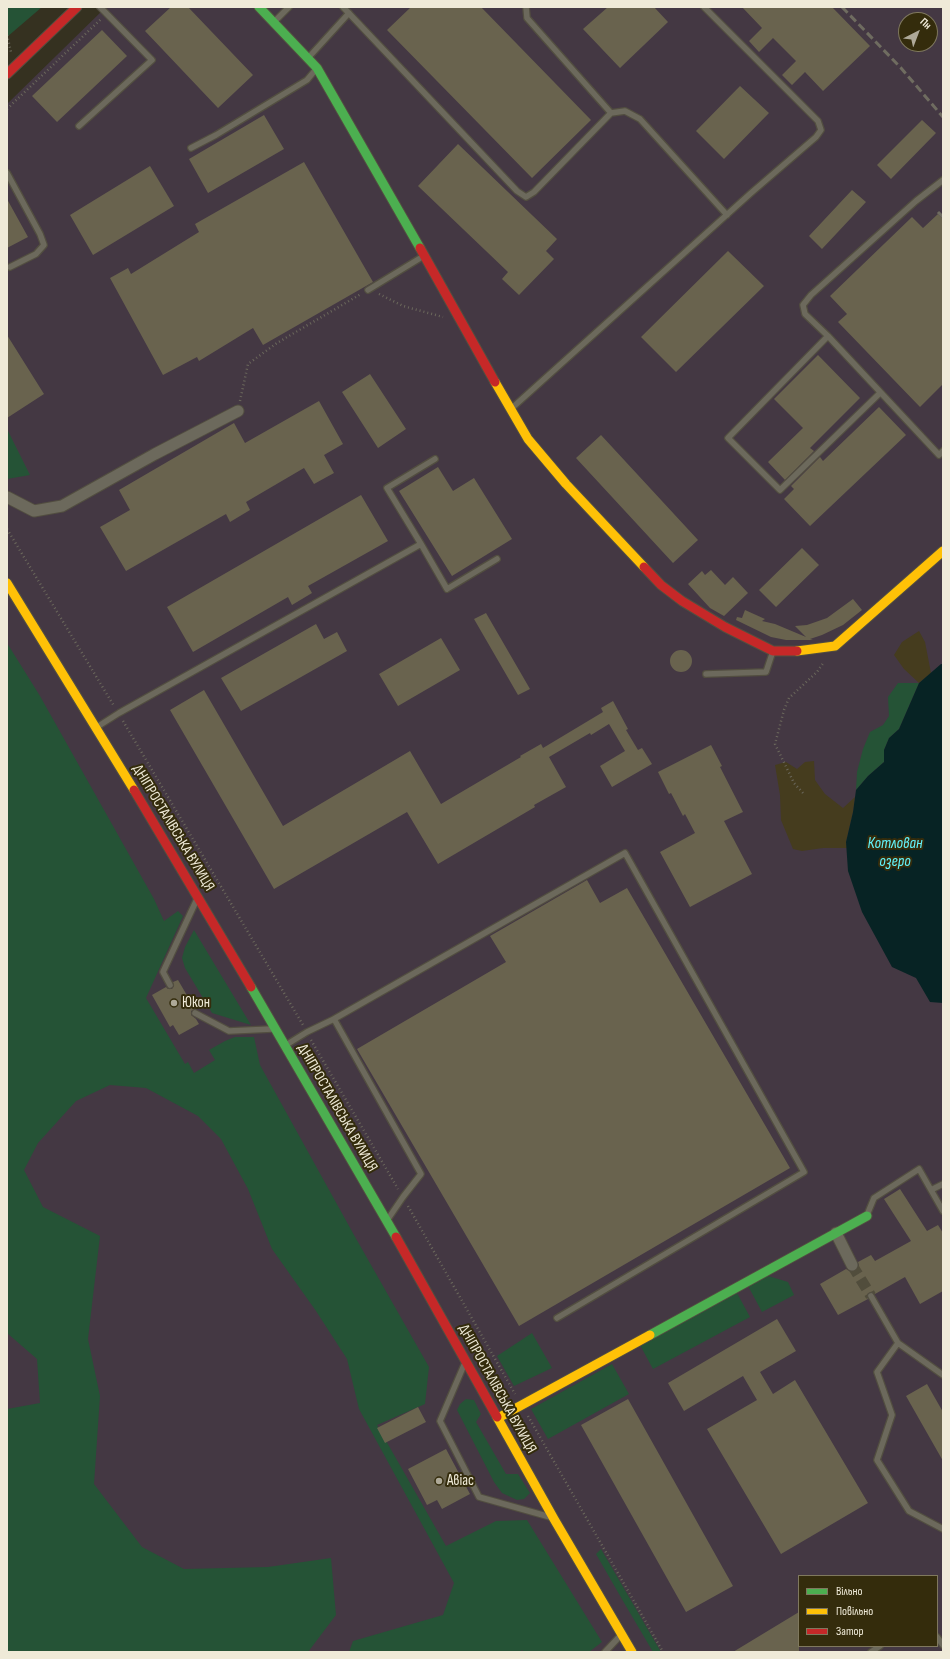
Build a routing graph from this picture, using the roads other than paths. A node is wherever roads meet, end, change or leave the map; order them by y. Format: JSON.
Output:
{"nodes":[{"id":1,"x":77,"y":7,"type":"edge"},
{"id":2,"x":100,"y":7,"type":"edge"},
{"id":3,"x":259,"y":7,"type":"edge"},
{"id":4,"x":289,"y":7,"type":"edge"},
{"id":5,"x":343,"y":7,"type":"edge"},
{"id":6,"x":526,"y":7,"type":"edge"},
{"id":7,"x":704,"y":7,"type":"edge"},
{"id":8,"x":349,"y":13,"type":"junction"},
{"id":9,"x":273,"y":22,"type":"junction"},
{"id":10,"x":308,"y":58,"type":"junction"},
{"id":11,"x":317,"y":68,"type":"junction"},
{"id":12,"x":7,"y":74,"type":"edge"},
{"id":13,"x":611,"y":113,"type":"junction"},
{"id":14,"x":79,"y":126,"type":"dead end"},
{"id":15,"x":191,"y":148,"type":"dead end"},
{"id":16,"x":7,"y":173,"type":"edge"},
{"id":17,"x":943,"y":180,"type":"edge"},
{"id":18,"x":727,"y":215,"type":"junction"},
{"id":19,"x":424,"y":256,"type":"junction"},
{"id":20,"x":10,"y":267,"type":"dead end"},
{"id":21,"x":368,"y":290,"type":"road end"},
{"id":22,"x":828,"y":336,"type":"junction"},
{"id":23,"x":880,"y":392,"type":"junction"},
{"id":24,"x":510,"y":409,"type":"junction"},
{"id":25,"x":238,"y":411,"type":"dead end"},
{"id":26,"x":943,"y":451,"type":"edge"},
{"id":27,"x":435,"y":459,"type":"dead end"},
{"id":28,"x":7,"y":498,"type":"edge"},
{"id":29,"x":421,"y":544,"type":"junction"},
{"id":30,"x":943,"y":551,"type":"edge"},
{"id":31,"x":497,"y":559,"type":"dead end"},
{"id":32,"x":7,"y":583,"type":"edge"},
{"id":33,"x":774,"y":650,"type":"junction"},
{"id":34,"x":706,"y":674,"type":"dead end"},
{"id":35,"x":96,"y":728,"type":"junction"},
{"id":36,"x":198,"y":897,"type":"junction"},
{"id":37,"x":170,"y":984,"type":"dead end"},
{"id":38,"x":195,"y":1013,"type":"dead end"},
{"id":39,"x":334,"y":1019,"type":"junction"},
{"id":40,"x":275,"y":1029,"type":"junction"},
{"id":41,"x":284,"y":1046,"type":"junction"},
{"id":42,"x":943,"y":1184,"type":"edge"},
{"id":43,"x":931,"y":1190,"type":"junction"},
{"id":44,"x":943,"y":1211,"type":"edge"},
{"id":45,"x":867,"y":1216,"type":"joint"},
{"id":46,"x":387,"y":1221,"type":"junction"},
{"id":47,"x":836,"y":1233,"type":"junction"},
{"id":48,"x":852,"y":1265,"type":"tunnel mouth"},
{"id":49,"x":871,"y":1296,"type":"tunnel mouth"},
{"id":50,"x":557,"y":1318,"type":"dead end"},
{"id":51,"x":898,"y":1343,"type":"junction"},
{"id":52,"x":466,"y":1361,"type":"junction"},
{"id":53,"x":943,"y":1375,"type":"edge"},
{"id":54,"x":498,"y":1418,"type":"junction"},
{"id":55,"x":554,"y":1518,"type":"junction"},
{"id":56,"x":943,"y":1529,"type":"edge"},
{"id":57,"x":622,"y":1634,"type":"junction"},
{"id":58,"x":605,"y":1652,"type":"edge"},
{"id":59,"x":632,"y":1652,"type":"edge"}],
"edges":[{"from":1,"to":12,"type":"street"},
{"from":2,"to":14,"type":"lane"},
{"from":3,"to":9,"type":"street"},
{"from":4,"to":9,"type":"lane"},
{"from":5,"to":8,"type":"lane"},
{"from":6,"to":13,"type":"lane"},
{"from":7,"to":18,"type":"lane"},
{"from":8,"to":10,"type":"lane"},
{"from":8,"to":13,"type":"lane"},
{"from":9,"to":10,"type":"street"},
{"from":10,"to":11,"type":"street"},
{"from":11,"to":15,"type":"lane"},
{"from":11,"to":19,"type":"street"},
{"from":13,"to":18,"type":"lane"},
{"from":16,"to":20,"type":"lane"},
{"from":17,"to":22,"type":"lane"},
{"from":18,"to":24,"type":"lane"},
{"from":19,"to":21,"type":"lane"},
{"from":19,"to":24,"type":"street"},
{"from":22,"to":23,"type":"lane"},
{"from":22,"to":23,"type":"lane"},
{"from":23,"to":26,"type":"lane"},
{"from":24,"to":33,"type":"street"},
{"from":25,"to":28,"type":"street"},
{"from":27,"to":29,"type":"lane"},
{"from":29,"to":31,"type":"lane"},
{"from":29,"to":35,"type":"lane"},
{"from":30,"to":33,"type":"street"},
{"from":32,"to":35,"type":"street","name":"ДНІПРОСТАЛІВСЬКА ВУЛИЦЯ"},
{"from":33,"to":34,"type":"lane"},
{"from":35,"to":36,"type":"street","name":"ДНІПРОСТАЛІВСЬКА ВУЛИЦЯ"},
{"from":36,"to":37,"type":"lane"},
{"from":36,"to":40,"type":"street","name":"ДНІПРОСТАЛІВСЬКА ВУЛИЦЯ"},
{"from":38,"to":40,"type":"lane"},
{"from":39,"to":41,"type":"lane"},
{"from":39,"to":46,"type":"lane"},
{"from":39,"to":50,"type":"lane"},
{"from":40,"to":41,"type":"street","name":"ДНІПРОСТАЛІВСЬКА ВУЛИЦЯ"},
{"from":41,"to":46,"type":"street","name":"ДНІПРОСТАЛІВСЬКА ВУЛИЦЯ"},
{"from":42,"to":43,"type":"lane"},
{"from":43,"to":44,"type":"lane"},
{"from":43,"to":45,"type":"lane"},
{"from":45,"to":47,"type":"street"},
{"from":46,"to":52,"type":"street","name":"ДНІПРОСТАЛІВСЬКА ВУЛИЦЯ"},
{"from":47,"to":48,"type":"street"},
{"from":47,"to":54,"type":"street"},
{"from":49,"to":51,"type":"lane"},
{"from":51,"to":53,"type":"lane"},
{"from":51,"to":56,"type":"lane"},
{"from":52,"to":54,"type":"street","name":"ДНІПРОСТАЛІВСЬКА ВУЛИЦЯ"},
{"from":52,"to":55,"type":"lane"},
{"from":54,"to":55,"type":"street","name":"ДНІПРОСТАЛІВСЬКА ВУЛИЦЯ"},
{"from":55,"to":57,"type":"street","name":"ДНІПРОСТАЛІВСЬКА ВУЛИЦЯ"},
{"from":57,"to":58,"type":"lane"},
{"from":57,"to":59,"type":"street","name":"ДНІПРОСТАЛІВСЬКА ВУЛИЦЯ"}]}
